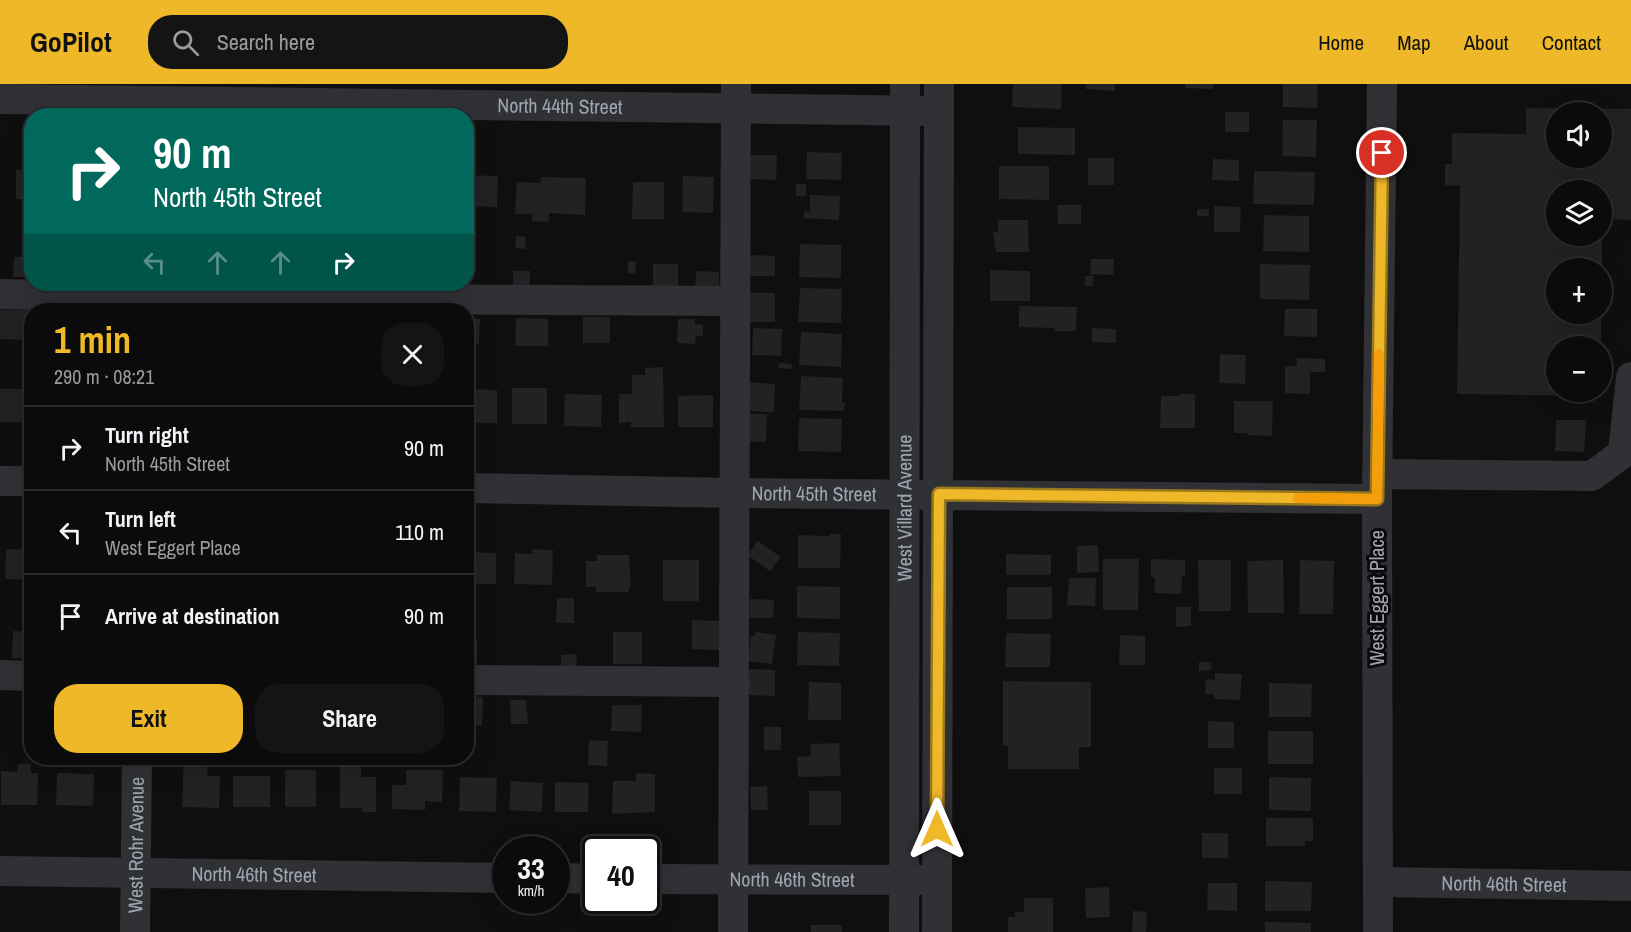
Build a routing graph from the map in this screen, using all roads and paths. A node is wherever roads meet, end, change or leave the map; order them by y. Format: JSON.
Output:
{"nodes":[{"id":1,"x":1382,"y":84,"type":"edge"},
{"id":2,"x":736,"y":96,"type":"edge"},
{"id":3,"x":905,"y":97,"type":"edge"},
{"id":4,"x":939,"y":98,"type":"edge"},
{"id":5,"x":0,"y":99,"type":"edge"},
{"id":6,"x":140,"y":100,"type":"edge"},
{"id":7,"x":0,"y":294,"type":"edge"},
{"id":8,"x":139,"y":297,"type":"edge"},
{"id":9,"x":735,"y":301,"type":"junction"},
{"id":10,"x":1630,"y":390,"type":"edge"},
{"id":11,"x":0,"y":481,"type":"edge"},
{"id":12,"x":24,"y":481,"type":"edge"},
{"id":13,"x":1377,"y":487,"type":"junction"},
{"id":14,"x":474,"y":488,"type":"edge"},
{"id":15,"x":735,"y":493,"type":"junction"},
{"id":16,"x":904,"y":493,"type":"junction"},
{"id":17,"x":939,"y":494,"type":"junction"},
{"id":18,"x":0,"y":675,"type":"edge"},
{"id":19,"x":24,"y":676,"type":"edge"},
{"id":20,"x":474,"y":680,"type":"edge"},
{"id":21,"x":735,"y":682,"type":"junction"},
{"id":22,"x":137,"y":765,"type":"edge"},
{"id":23,"x":0,"y":871,"type":"edge"},
{"id":24,"x":136,"y":874,"type":"junction"},
{"id":25,"x":492,"y":878,"type":"edge"},
{"id":26,"x":660,"y":879,"type":"edge"},
{"id":27,"x":734,"y":880,"type":"junction"},
{"id":28,"x":904,"y":880,"type":"junction"},
{"id":29,"x":937,"y":880,"type":"junction"},
{"id":30,"x":1378,"y":882,"type":"junction"},
{"id":31,"x":1631,"y":886,"type":"edge"},
{"id":32,"x":135,"y":932,"type":"edge"},
{"id":33,"x":733,"y":932,"type":"edge"},
{"id":34,"x":904,"y":932,"type":"edge"},
{"id":35,"x":936,"y":932,"type":"edge"},
{"id":36,"x":1378,"y":932,"type":"edge"}],
"edges":[{"from":1,"to":13,"type":"street","name":"West Eggert Place"},
{"from":2,"to":3,"type":"street","name":"North 44th Street"},
{"from":2,"to":6,"type":"street","name":"North 44th Street"},
{"from":2,"to":9,"type":"street"},
{"from":3,"to":4,"type":"street","name":"North 44th Street"},
{"from":3,"to":16,"type":"street","name":"West Villard Avenue"},
{"from":4,"to":17,"type":"street","name":"West Villard Avenue"},
{"from":5,"to":6,"type":"street","name":"North 44th Street"},
{"from":7,"to":8,"type":"street"},
{"from":8,"to":9,"type":"street"},
{"from":9,"to":15,"type":"street"},
{"from":10,"to":13,"type":"street","name":"North 45th Street"},
{"from":11,"to":12,"type":"street"},
{"from":13,"to":17,"type":"street","name":"North 45th Street"},
{"from":13,"to":30,"type":"street","name":"West Eggert Place"},
{"from":14,"to":15,"type":"street","name":"North 45th Street"},
{"from":15,"to":16,"type":"street","name":"North 45th Street"},
{"from":15,"to":21,"type":"street"},
{"from":16,"to":17,"type":"street","name":"North 45th Street"},
{"from":16,"to":28,"type":"street","name":"West Villard Avenue"},
{"from":17,"to":29,"type":"street","name":"West Villard Avenue"},
{"from":18,"to":19,"type":"street"},
{"from":20,"to":21,"type":"street"},
{"from":21,"to":27,"type":"street"},
{"from":22,"to":24,"type":"street","name":"West Rohr Avenue"},
{"from":23,"to":24,"type":"street","name":"North 46th Street"},
{"from":24,"to":25,"type":"street","name":"North 46th Street"},
{"from":24,"to":32,"type":"street","name":"West Rohr Avenue"},
{"from":26,"to":27,"type":"street","name":"North 46th Street"},
{"from":27,"to":28,"type":"street","name":"North 46th Street"},
{"from":27,"to":33,"type":"street"},
{"from":28,"to":29,"type":"street","name":"North 46th Street"},
{"from":28,"to":34,"type":"street","name":"West Villard Avenue"},
{"from":29,"to":35,"type":"street","name":"West Villard Avenue"},
{"from":30,"to":31,"type":"street","name":"North 46th Street"},
{"from":30,"to":36,"type":"street","name":"West Eggert Place"}]}
